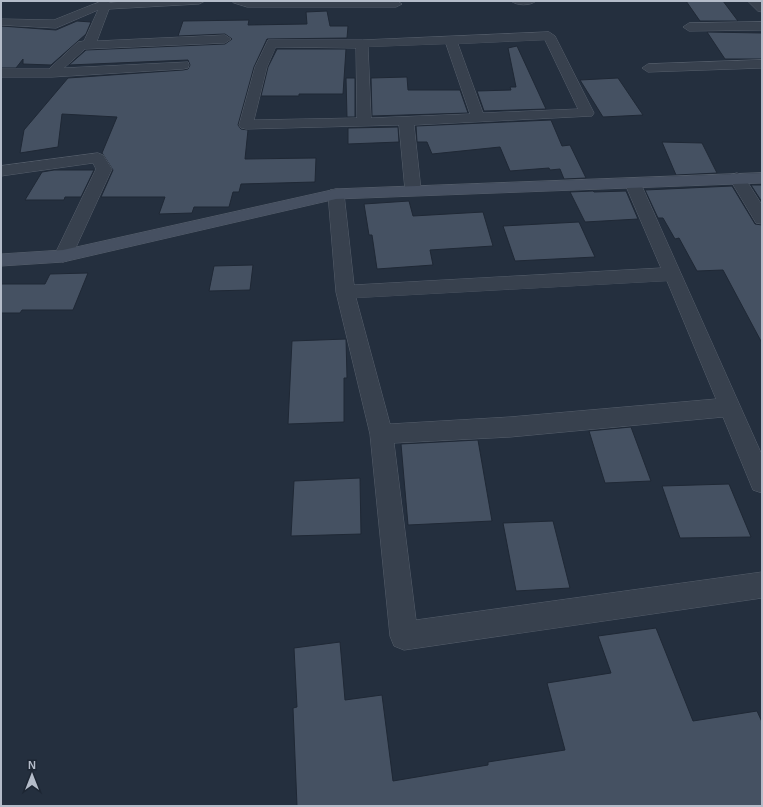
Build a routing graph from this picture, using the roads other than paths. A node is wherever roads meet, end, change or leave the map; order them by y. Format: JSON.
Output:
{"nodes":[{"id":1,"x":199,"y":1,"type":"edge"},
{"id":2,"x":238,"y":1,"type":"edge"},
{"id":3,"x":517,"y":1,"type":"edge"},
{"id":4,"x":530,"y":1,"type":"edge"},
{"id":5,"x":754,"y":1,"type":"edge"},
{"id":6,"x":104,"y":4,"type":"edge"},
{"id":7,"x":396,"y":4,"type":"dead end"},
{"id":8,"x":762,"y":9,"type":"edge"},
{"id":9,"x":1,"y":22,"type":"edge"},
{"id":10,"x":762,"y":26,"type":"edge"},
{"id":11,"x":689,"y":27,"type":"dead end"},
{"id":12,"x":225,"y":39,"type":"dead end"},
{"id":13,"x":451,"y":40,"type":"junction"},
{"id":14,"x":362,"y":44,"type":"junction"},
{"id":15,"x":88,"y":45,"type":"junction"},
{"id":16,"x":762,"y":64,"type":"edge"},
{"id":17,"x":183,"y":65,"type":"dead end"},
{"id":18,"x":648,"y":68,"type":"dead end"},
{"id":19,"x":1,"y":73,"type":"edge"},
{"id":20,"x":52,"y":73,"type":"junction"},
{"id":21,"x":478,"y":118,"type":"junction"},
{"id":22,"x":406,"y":121,"type":"junction"},
{"id":23,"x":364,"y":123,"type":"junction"},
{"id":24,"x":1,"y":171,"type":"edge"},
{"id":25,"x":737,"y":178,"type":"junction"},
{"id":26,"x":762,"y":178,"type":"edge"},
{"id":27,"x":633,"y":184,"type":"junction"},
{"id":28,"x":414,"y":190,"type":"junction"},
{"id":29,"x":336,"y":194,"type":"junction"},
{"id":30,"x":762,"y":219,"type":"edge"},
{"id":31,"x":63,"y":256,"type":"junction"},
{"id":32,"x":1,"y":260,"type":"edge"},
{"id":33,"x":673,"y":274,"type":"junction"},
{"id":34,"x":345,"y":292,"type":"junction"},
{"id":35,"x":729,"y":407,"type":"junction"},
{"id":36,"x":381,"y":434,"type":"junction"},
{"id":37,"x":762,"y":482,"type":"edge"},
{"id":38,"x":762,"y":585,"type":"edge"}],
"edges":[{"from":1,"to":6,"type":"street"},
{"from":2,"to":7,"type":"street"},
{"from":3,"to":4,"type":"street"},
{"from":5,"to":8,"type":"street"},
{"from":6,"to":9,"type":"street"},
{"from":6,"to":15,"type":"street"},
{"from":10,"to":11,"type":"street"},
{"from":12,"to":15,"type":"street"},
{"from":13,"to":14,"type":"street"},
{"from":13,"to":21,"type":"street"},
{"from":13,"to":21,"type":"street"},
{"from":14,"to":23,"type":"street"},
{"from":14,"to":23,"type":"street"},
{"from":15,"to":20,"type":"street"},
{"from":16,"to":18,"type":"street"},
{"from":17,"to":20,"type":"street"},
{"from":19,"to":20,"type":"street"},
{"from":21,"to":22,"type":"street"},
{"from":22,"to":23,"type":"street"},
{"from":22,"to":28,"type":"street"},
{"from":24,"to":31,"type":"street"},
{"from":25,"to":26,"type":"street"},
{"from":25,"to":27,"type":"street"},
{"from":25,"to":30,"type":"street"},
{"from":27,"to":28,"type":"street"},
{"from":27,"to":33,"type":"street"},
{"from":28,"to":29,"type":"street"},
{"from":29,"to":31,"type":"street"},
{"from":29,"to":34,"type":"street"},
{"from":31,"to":32,"type":"street"},
{"from":33,"to":34,"type":"street"},
{"from":33,"to":35,"type":"street"},
{"from":34,"to":36,"type":"street"},
{"from":35,"to":36,"type":"street"},
{"from":35,"to":37,"type":"street"},
{"from":36,"to":38,"type":"street"}]}
